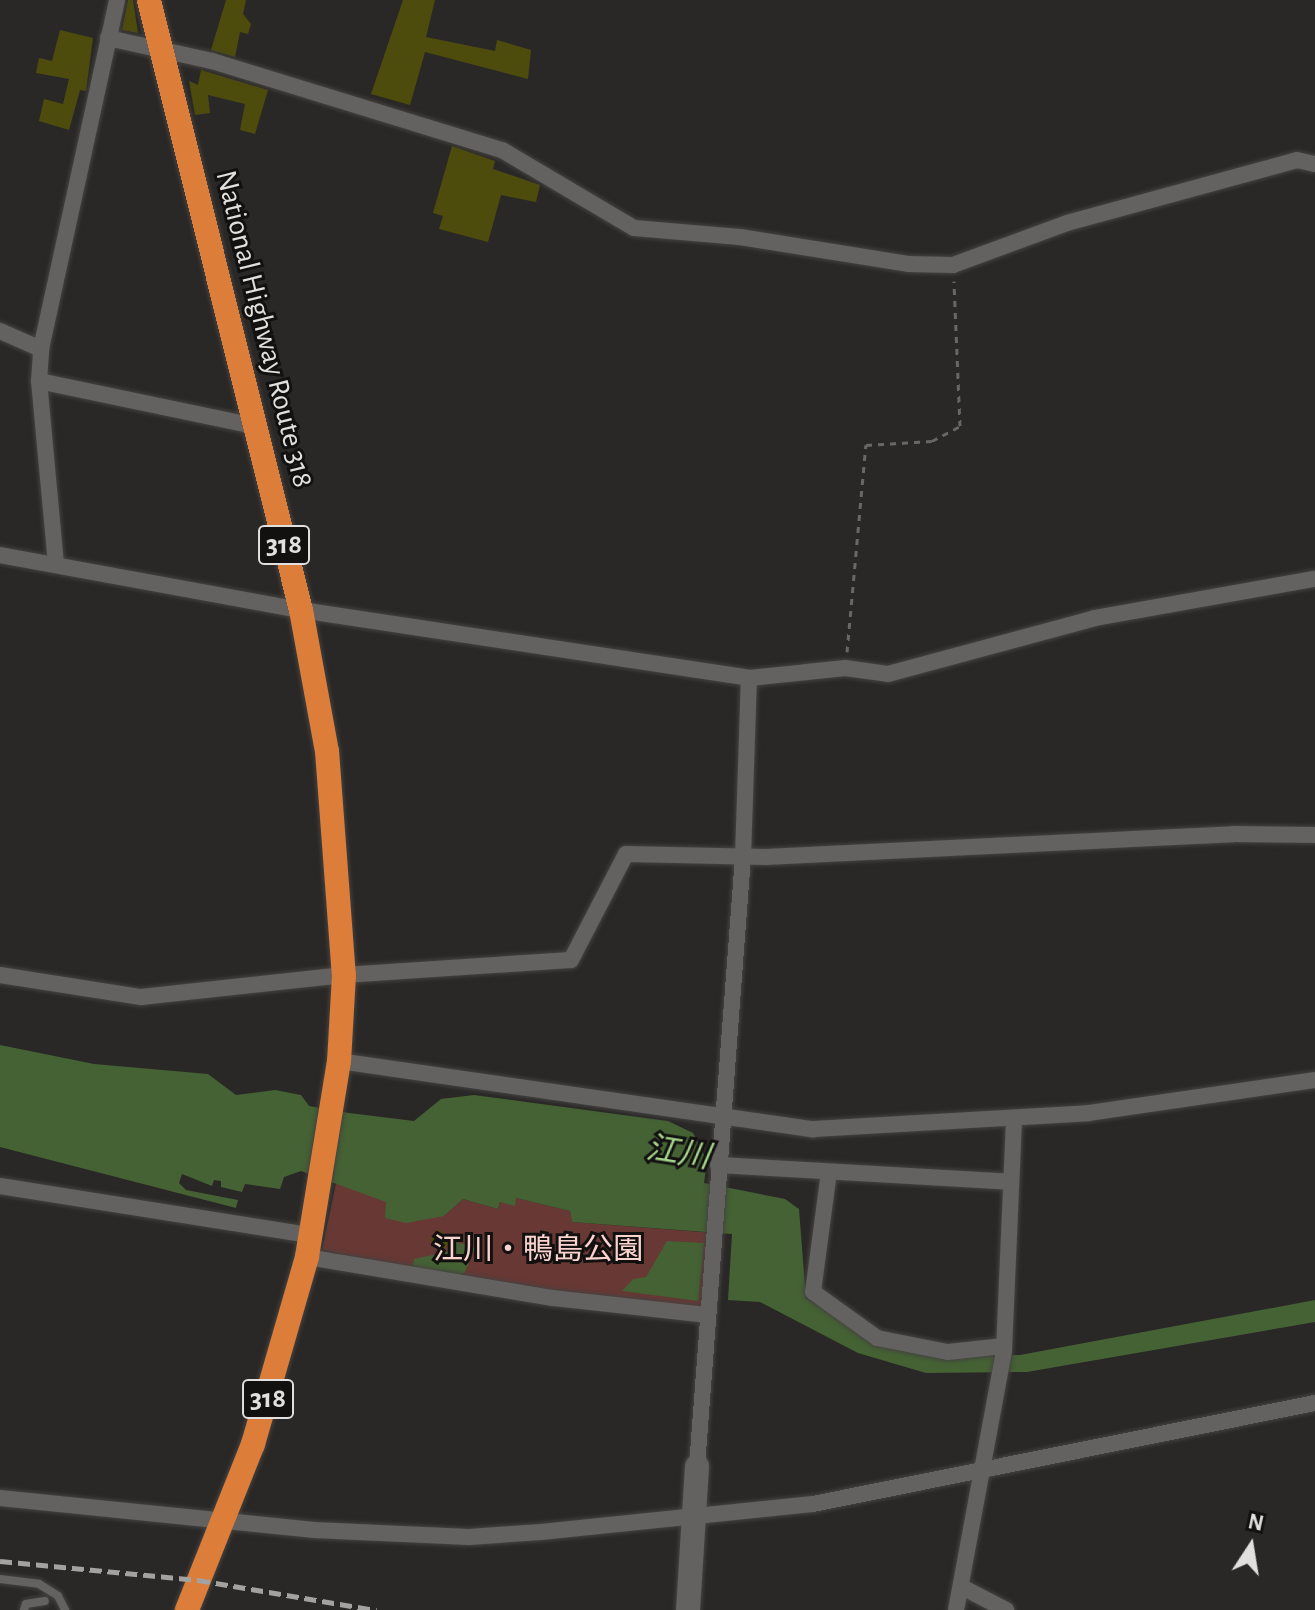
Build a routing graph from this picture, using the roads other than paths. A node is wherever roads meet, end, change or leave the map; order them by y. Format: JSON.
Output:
{"nodes":[{"id":1,"x":117,"y":0,"type":"edge"},
{"id":2,"x":149,"y":0,"type":"edge"},
{"id":3,"x":108,"y":38,"type":"junction"},
{"id":4,"x":161,"y":49,"type":"junction"},
{"id":5,"x":1315,"y":164,"type":"edge"},
{"id":6,"x":0,"y":331,"type":"edge"},
{"id":7,"x":41,"y":349,"type":"junction"},
{"id":8,"x":39,"y":381,"type":"junction"},
{"id":9,"x":254,"y":426,"type":"junction"},
{"id":10,"x":0,"y":555,"type":"edge"},
{"id":11,"x":56,"y":564,"type":"junction"},
{"id":12,"x":1315,"y":579,"type":"edge"},
{"id":13,"x":301,"y":610,"type":"junction"},
{"id":14,"x":749,"y":678,"type":"junction"},
{"id":15,"x":1315,"y":835,"type":"edge"},
{"id":16,"x":743,"y":857,"type":"junction"},
{"id":17,"x":0,"y":975,"type":"edge"},
{"id":18,"x":344,"y":975,"type":"junction"},
{"id":19,"x":339,"y":1061,"type":"junction"},
{"id":20,"x":1315,"y":1080,"type":"edge"},
{"id":21,"x":1014,"y":1118,"type":"junction"},
{"id":22,"x":722,"y":1119,"type":"junction"},
{"id":23,"x":718,"y":1171,"type":"junction"},
{"id":24,"x":829,"y":1172,"type":"junction"},
{"id":25,"x":1011,"y":1182,"type":"junction"},
{"id":26,"x":0,"y":1186,"type":"edge"},
{"id":27,"x":309,"y":1246,"type":"junction"},
{"id":28,"x":707,"y":1315,"type":"junction"},
{"id":29,"x":1004,"y":1348,"type":"junction"},
{"id":30,"x":1315,"y":1403,"type":"edge"},
{"id":31,"x":697,"y":1466,"type":"joint"},
{"id":32,"x":980,"y":1470,"type":"junction"},
{"id":33,"x":0,"y":1498,"type":"edge"},
{"id":34,"x":695,"y":1514,"type":"junction"},
{"id":35,"x":223,"y":1523,"type":"junction"},
{"id":36,"x":0,"y":1579,"type":"edge"},
{"id":37,"x":962,"y":1587,"type":"junction"},
{"id":38,"x":49,"y":1590,"type":"junction"},
{"id":39,"x":44,"y":1606,"type":"edge"},
{"id":40,"x":24,"y":1610,"type":"edge"},
{"id":41,"x":65,"y":1610,"type":"edge"},
{"id":42,"x":187,"y":1610,"type":"edge"},
{"id":43,"x":688,"y":1610,"type":"edge"},
{"id":44,"x":956,"y":1610,"type":"edge"},
{"id":45,"x":1006,"y":1610,"type":"edge"}],
"edges":[{"from":1,"to":3,"type":"street"},
{"from":2,"to":4,"type":"highway","name":"National Highway Route 318","number":"318"},
{"from":3,"to":4,"type":"street"},
{"from":3,"to":7,"type":"street"},
{"from":4,"to":5,"type":"street"},
{"from":4,"to":9,"type":"highway","name":"National Highway Route 318","number":"318"},
{"from":6,"to":7,"type":"street"},
{"from":7,"to":8,"type":"street"},
{"from":8,"to":9,"type":"street"},
{"from":8,"to":11,"type":"street"},
{"from":9,"to":13,"type":"highway","name":"National Highway Route 318","number":"318"},
{"from":10,"to":11,"type":"street"},
{"from":11,"to":13,"type":"street"},
{"from":12,"to":14,"type":"street"},
{"from":13,"to":14,"type":"street"},
{"from":13,"to":18,"type":"highway","name":"National Highway Route 318","number":"318"},
{"from":14,"to":16,"type":"street"},
{"from":15,"to":16,"type":"street"},
{"from":16,"to":18,"type":"street"},
{"from":16,"to":22,"type":"street"},
{"from":17,"to":18,"type":"street"},
{"from":18,"to":19,"type":"highway","name":"National Highway Route 318","number":"318"},
{"from":19,"to":22,"type":"street"},
{"from":19,"to":27,"type":"highway","name":"National Highway Route 318","number":"318"},
{"from":20,"to":21,"type":"street"},
{"from":21,"to":22,"type":"street"},
{"from":21,"to":25,"type":"street"},
{"from":22,"to":23,"type":"street"},
{"from":23,"to":24,"type":"street"},
{"from":23,"to":28,"type":"street"},
{"from":24,"to":25,"type":"street"},
{"from":24,"to":29,"type":"street"},
{"from":25,"to":29,"type":"street"},
{"from":26,"to":27,"type":"street"},
{"from":27,"to":28,"type":"street"},
{"from":27,"to":35,"type":"highway","name":"National Highway Route 318","number":"318"},
{"from":28,"to":31,"type":"street"},
{"from":29,"to":32,"type":"street"},
{"from":30,"to":32,"type":"street"},
{"from":31,"to":34,"type":"street"},
{"from":32,"to":34,"type":"street"},
{"from":32,"to":37,"type":"street"},
{"from":33,"to":35,"type":"street"},
{"from":34,"to":35,"type":"street"},
{"from":34,"to":43,"type":"street"},
{"from":35,"to":42,"type":"highway","name":"National Highway Route 318","number":"318"},
{"from":36,"to":38,"type":"lane"},
{"from":37,"to":44,"type":"street"},
{"from":37,"to":45,"type":"street"},
{"from":38,"to":39,"type":"lane"},
{"from":38,"to":41,"type":"lane"},
{"from":39,"to":40,"type":"lane"}]}
